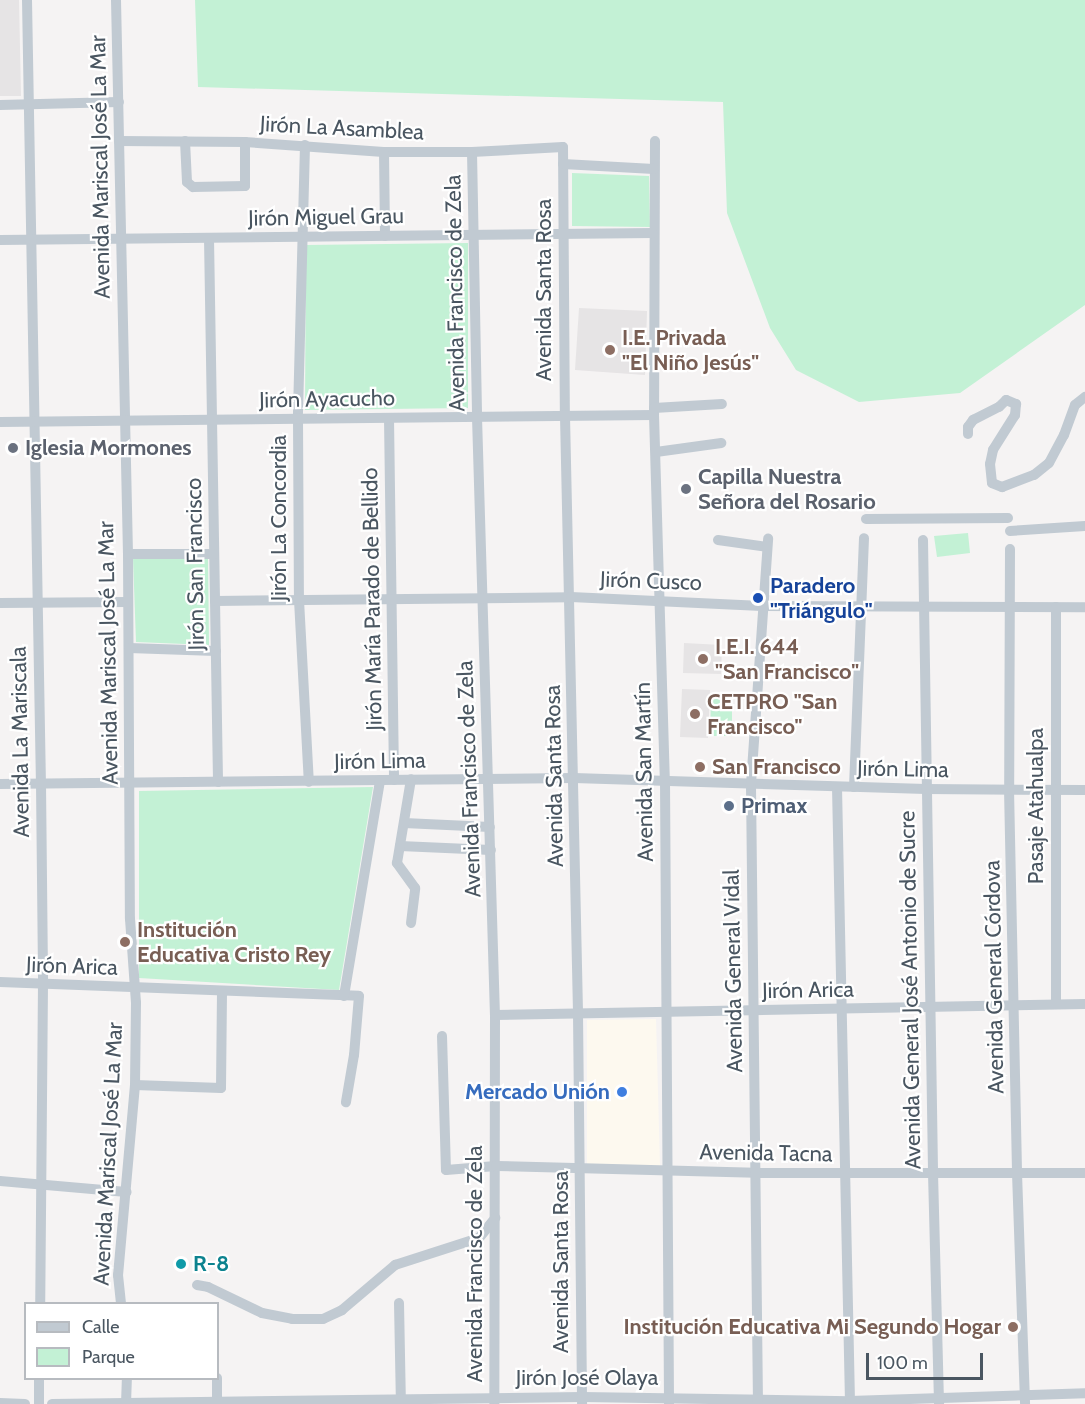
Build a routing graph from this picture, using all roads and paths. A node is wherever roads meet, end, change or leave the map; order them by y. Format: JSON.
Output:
{"nodes":[{"id":1,"x":27,"y":0,"type":"edge"},
{"id":2,"x":116,"y":0,"type":"edge"},
{"id":3,"x":118,"y":102,"type":"junction"},
{"id":4,"x":30,"y":104,"type":"junction"},
{"id":5,"x":0,"y":105,"type":"edge"},
{"id":6,"x":119,"y":141,"type":"junction"},
{"id":7,"x":185,"y":141,"type":"junction"},
{"id":8,"x":655,"y":141,"type":"dead end"},
{"id":9,"x":245,"y":142,"type":"junction"},
{"id":10,"x":305,"y":145,"type":"junction"},
{"id":11,"x":563,"y":147,"type":"joint"},
{"id":12,"x":384,"y":152,"type":"junction"},
{"id":13,"x":472,"y":152,"type":"junction"},
{"id":14,"x":563,"y":164,"type":"junction"},
{"id":15,"x":654,"y":169,"type":"junction"},
{"id":16,"x":653,"y":233,"type":"junction"},
{"id":17,"x":564,"y":234,"type":"junction"},
{"id":18,"x":474,"y":235,"type":"junction"},
{"id":19,"x":385,"y":236,"type":"junction"},
{"id":20,"x":304,"y":237,"type":"junction"},
{"id":21,"x":209,"y":238,"type":"junction"},
{"id":22,"x":121,"y":239,"type":"junction"},
{"id":23,"x":0,"y":240,"type":"edge"},
{"id":24,"x":32,"y":240,"type":"junction"},
{"id":25,"x":1085,"y":397,"type":"edge"},
{"id":26,"x":722,"y":404,"type":"dead end"},
{"id":27,"x":654,"y":411,"type":"junction"},
{"id":28,"x":565,"y":416,"type":"junction"},
{"id":29,"x":477,"y":417,"type":"junction"},
{"id":30,"x":389,"y":418,"type":"junction"},
{"id":31,"x":212,"y":419,"type":"junction"},
{"id":32,"x":298,"y":419,"type":"junction"},
{"id":33,"x":124,"y":420,"type":"junction"},
{"id":34,"x":34,"y":421,"type":"junction"},
{"id":35,"x":0,"y":422,"type":"edge"},
{"id":36,"x":968,"y":434,"type":"dead end"},
{"id":37,"x":721,"y":443,"type":"dead end"},
{"id":38,"x":656,"y":452,"type":"junction"},
{"id":39,"x":1008,"y":518,"type":"dead end"},
{"id":40,"x":866,"y":519,"type":"dead end"},
{"id":41,"x":1085,"y":526,"type":"edge"},
{"id":42,"x":1010,"y":531,"type":"dead end"},
{"id":43,"x":864,"y":538,"type":"dead end"},
{"id":44,"x":718,"y":540,"type":"dead end"},
{"id":45,"x":923,"y":540,"type":"dead end"},
{"id":46,"x":1010,"y":549,"type":"dead end"},
{"id":47,"x":128,"y":554,"type":"junction"},
{"id":48,"x":214,"y":554,"type":"junction"},
{"id":49,"x":482,"y":597,"type":"junction"},
{"id":50,"x":571,"y":597,"type":"junction"},
{"id":51,"x":392,"y":599,"type":"junction"},
{"id":52,"x":299,"y":600,"type":"junction"},
{"id":53,"x":662,"y":600,"type":"junction"},
{"id":54,"x":215,"y":601,"type":"junction"},
{"id":55,"x":128,"y":602,"type":"junction"},
{"id":56,"x":0,"y":603,"type":"edge"},
{"id":57,"x":37,"y":603,"type":"junction"},
{"id":58,"x":762,"y":606,"type":"junction"},
{"id":59,"x":859,"y":606,"type":"junction"},
{"id":60,"x":924,"y":607,"type":"junction"},
{"id":61,"x":1010,"y":607,"type":"junction"},
{"id":62,"x":1056,"y":607,"type":"junction"},
{"id":63,"x":1085,"y":607,"type":"edge"},
{"id":64,"x":129,"y":648,"type":"junction"},
{"id":65,"x":216,"y":651,"type":"junction"},
{"id":66,"x":488,"y":778,"type":"junction"},
{"id":67,"x":574,"y":778,"type":"junction"},
{"id":68,"x":411,"y":779,"type":"junction"},
{"id":69,"x":380,"y":780,"type":"junction"},
{"id":70,"x":394,"y":780,"type":"junction"},
{"id":71,"x":665,"y":781,"type":"junction"},
{"id":72,"x":218,"y":782,"type":"junction"},
{"id":73,"x":309,"y":782,"type":"junction"},
{"id":74,"x":130,"y":783,"type":"junction"},
{"id":75,"x":0,"y":784,"type":"edge"},
{"id":76,"x":41,"y":784,"type":"junction"},
{"id":77,"x":751,"y":784,"type":"junction"},
{"id":78,"x":837,"y":787,"type":"junction"},
{"id":79,"x":854,"y":787,"type":"junction"},
{"id":80,"x":926,"y":789,"type":"junction"},
{"id":81,"x":1009,"y":789,"type":"junction"},
{"id":82,"x":1054,"y":789,"type":"junction"},
{"id":83,"x":1085,"y":790,"type":"edge"},
{"id":84,"x":404,"y":823,"type":"junction"},
{"id":85,"x":490,"y":827,"type":"junction"},
{"id":86,"x":400,"y":846,"type":"junction"},
{"id":87,"x":491,"y":850,"type":"junction"},
{"id":88,"x":411,"y":923,"type":"dead end"},
{"id":89,"x":0,"y":982,"type":"edge"},
{"id":90,"x":43,"y":984,"type":"junction"},
{"id":91,"x":133,"y":987,"type":"junction"},
{"id":92,"x":222,"y":991,"type":"junction"},
{"id":93,"x":344,"y":996,"type":"junction"},
{"id":94,"x":1056,"y":1004,"type":"junction"},
{"id":95,"x":1085,"y":1004,"type":"edge"},
{"id":96,"x":1014,"y":1005,"type":"junction"},
{"id":97,"x":930,"y":1007,"type":"junction"},
{"id":98,"x":841,"y":1009,"type":"junction"},
{"id":99,"x":752,"y":1010,"type":"junction"},
{"id":100,"x":664,"y":1012,"type":"junction"},
{"id":101,"x":578,"y":1014,"type":"junction"},
{"id":102,"x":495,"y":1015,"type":"junction"},
{"id":103,"x":442,"y":1036,"type":"dead end"},
{"id":104,"x":135,"y":1085,"type":"junction"},
{"id":105,"x":346,"y":1102,"type":"dead end"},
{"id":106,"x":496,"y":1166,"type":"junction"},
{"id":107,"x":580,"y":1169,"type":"junction"},
{"id":108,"x":665,"y":1171,"type":"junction"},
{"id":109,"x":754,"y":1173,"type":"junction"},
{"id":110,"x":843,"y":1173,"type":"junction"},
{"id":111,"x":933,"y":1173,"type":"junction"},
{"id":112,"x":1017,"y":1173,"type":"junction"},
{"id":113,"x":1085,"y":1173,"type":"edge"},
{"id":114,"x":0,"y":1181,"type":"edge"},
{"id":115,"x":42,"y":1185,"type":"junction"},
{"id":116,"x":127,"y":1192,"type":"junction"},
{"id":117,"x":495,"y":1217,"type":"junction"},
{"id":118,"x":197,"y":1285,"type":"dead end"},
{"id":119,"x":40,"y":1302,"type":"edge"},
{"id":120,"x":121,"y":1302,"type":"edge"},
{"id":121,"x":399,"y":1303,"type":"dead end"},
{"id":122,"x":39,"y":1380,"type":"edge"},
{"id":123,"x":126,"y":1380,"type":"edge"},
{"id":124,"x":217,"y":1380,"type":"edge"},
{"id":125,"x":1085,"y":1393,"type":"edge"},
{"id":126,"x":1024,"y":1399,"type":"edge"},
{"id":127,"x":582,"y":1400,"type":"edge"},
{"id":128,"x":401,"y":1401,"type":"edge"},
{"id":129,"x":494,"y":1401,"type":"edge"},
{"id":130,"x":669,"y":1401,"type":"edge"},
{"id":131,"x":939,"y":1401,"type":"edge"},
{"id":132,"x":217,"y":1402,"type":"edge"},
{"id":133,"x":309,"y":1402,"type":"edge"},
{"id":134,"x":758,"y":1402,"type":"edge"},
{"id":135,"x":126,"y":1403,"type":"edge"},
{"id":136,"x":850,"y":1403,"type":"edge"},
{"id":137,"x":0,"y":1404,"type":"edge"},
{"id":138,"x":25,"y":1404,"type":"edge"},
{"id":139,"x":39,"y":1404,"type":"edge"},
{"id":140,"x":52,"y":1404,"type":"edge"}],
"edges":[{"from":1,"to":4,"type":"street","name":"Avenida La Mariscala"},
{"from":2,"to":3,"type":"street","name":"Avenida Mariscal José La Mar"},
{"from":3,"to":4,"type":"street"},
{"from":3,"to":6,"type":"street","name":"Avenida Mariscal José La Mar"},
{"from":4,"to":5,"type":"street"},
{"from":4,"to":24,"type":"street","name":"Avenida La Mariscala"},
{"from":6,"to":7,"type":"street","name":"Jirón La Asamblea"},
{"from":6,"to":22,"type":"street","name":"Avenida Mariscal José La Mar"},
{"from":7,"to":9,"type":"street","name":"Jirón La Asamblea"},
{"from":7,"to":9,"type":"street"},
{"from":8,"to":15,"type":"street","name":"Avenida San Martín"},
{"from":9,"to":10,"type":"street","name":"Jirón La Asamblea"},
{"from":10,"to":12,"type":"street","name":"Jirón La Asamblea"},
{"from":10,"to":20,"type":"street","name":"Jirón La Concordia"},
{"from":11,"to":13,"type":"street","name":"Jirón La Asamblea"},
{"from":11,"to":14,"type":"street","name":"Avenida Santa Rosa"},
{"from":12,"to":13,"type":"street","name":"Jirón La Asamblea"},
{"from":12,"to":19,"type":"street"},
{"from":13,"to":18,"type":"street","name":"Avenida Francisco de Zela"},
{"from":14,"to":15,"type":"street"},
{"from":14,"to":17,"type":"street","name":"Avenida Santa Rosa"},
{"from":15,"to":16,"type":"street","name":"Avenida San Martín"},
{"from":16,"to":17,"type":"street","name":"Jirón Miguel Grau"},
{"from":16,"to":27,"type":"street","name":"Avenida San Martín"},
{"from":17,"to":18,"type":"street","name":"Jirón Miguel Grau"},
{"from":17,"to":28,"type":"street","name":"Avenida Santa Rosa"},
{"from":18,"to":19,"type":"street","name":"Jirón Miguel Grau"},
{"from":18,"to":29,"type":"street","name":"Avenida Francisco de Zela"},
{"from":19,"to":20,"type":"street","name":"Jirón Miguel Grau"},
{"from":20,"to":21,"type":"street","name":"Jirón Miguel Grau"},
{"from":20,"to":32,"type":"street","name":"Jirón La Concordia"},
{"from":21,"to":22,"type":"street","name":"Jirón Miguel Grau"},
{"from":21,"to":31,"type":"street","name":"Jirón San Francisco"},
{"from":22,"to":24,"type":"street","name":"Jirón Miguel Grau"},
{"from":22,"to":33,"type":"street","name":"Avenida Mariscal José La Mar"},
{"from":23,"to":24,"type":"street","name":"Jirón Miguel Grau"},
{"from":24,"to":34,"type":"street","name":"Avenida La Mariscala"},
{"from":25,"to":36,"type":"street"},
{"from":26,"to":27,"type":"street","name":"Jirón Ayacucho"},
{"from":27,"to":28,"type":"street","name":"Jirón Ayacucho"},
{"from":27,"to":38,"type":"street","name":"Avenida San Martín"},
{"from":28,"to":29,"type":"street","name":"Jirón Ayacucho"},
{"from":28,"to":50,"type":"street","name":"Avenida Santa Rosa"},
{"from":29,"to":30,"type":"street","name":"Jirón Ayacucho"},
{"from":29,"to":49,"type":"street","name":"Avenida Francisco de Zela"},
{"from":30,"to":32,"type":"street","name":"Jirón Ayacucho"},
{"from":30,"to":51,"type":"street","name":"Jirón María Parado de Bellido"},
{"from":31,"to":32,"type":"street","name":"Jirón Ayacucho"},
{"from":31,"to":33,"type":"street","name":"Jirón Ayacucho"},
{"from":31,"to":48,"type":"street","name":"Jirón San Francisco"},
{"from":32,"to":52,"type":"street","name":"Jirón La Concordia"},
{"from":33,"to":34,"type":"street","name":"Jirón Ayacucho"},
{"from":33,"to":47,"type":"street","name":"Avenida Mariscal José La Mar"},
{"from":34,"to":35,"type":"street","name":"Jirón Ayacucho"},
{"from":34,"to":57,"type":"street","name":"Avenida La Mariscala"},
{"from":37,"to":38,"type":"street"},
{"from":38,"to":53,"type":"street","name":"Avenida San Martín"},
{"from":39,"to":40,"type":"street"},
{"from":41,"to":42,"type":"street"},
{"from":43,"to":59,"type":"street"},
{"from":44,"to":58,"type":"street","name":"Avenida General Vidal"},
{"from":45,"to":60,"type":"street","name":"Avenida General José Antonio de Sucre"},
{"from":46,"to":61,"type":"street","name":"Avenida General Córdova"},
{"from":47,"to":48,"type":"street"},
{"from":47,"to":55,"type":"street","name":"Avenida Mariscal José La Mar"},
{"from":48,"to":54,"type":"street","name":"Jirón San Francisco"},
{"from":49,"to":50,"type":"street","name":"Jirón Cusco"},
{"from":49,"to":51,"type":"street","name":"Jirón Cusco"},
{"from":49,"to":66,"type":"street","name":"Avenida Francisco de Zela"},
{"from":50,"to":53,"type":"street","name":"Jirón Cusco"},
{"from":50,"to":67,"type":"street","name":"Avenida Santa Rosa"},
{"from":51,"to":52,"type":"street","name":"Jirón Cusco"},
{"from":51,"to":70,"type":"street","name":"Jirón María Parado de Bellido"},
{"from":52,"to":54,"type":"street","name":"Jirón Cusco"},
{"from":52,"to":73,"type":"street","name":"Jirón La Concordia"},
{"from":53,"to":58,"type":"street","name":"Jirón Cusco"},
{"from":53,"to":71,"type":"street","name":"Avenida San Martín"},
{"from":54,"to":65,"type":"street","name":"Jirón San Francisco"},
{"from":55,"to":57,"type":"street"},
{"from":55,"to":64,"type":"street","name":"Avenida Mariscal José La Mar"},
{"from":56,"to":57,"type":"street"},
{"from":57,"to":76,"type":"street","name":"Avenida La Mariscala"},
{"from":58,"to":59,"type":"street","name":"Jirón Cusco"},
{"from":58,"to":77,"type":"street","name":"Avenida General Vidal"},
{"from":59,"to":60,"type":"street","name":"Jirón Cusco"},
{"from":59,"to":79,"type":"street"},
{"from":60,"to":61,"type":"street","name":"Jirón Cusco"},
{"from":60,"to":80,"type":"street","name":"Avenida General José Antonio de Sucre"},
{"from":61,"to":62,"type":"street","name":"Jirón Cusco"},
{"from":61,"to":81,"type":"street","name":"Avenida General Córdova"},
{"from":62,"to":63,"type":"street","name":"Jirón Cusco"},
{"from":62,"to":82,"type":"street","name":"Pasaje Atahualpa"},
{"from":64,"to":65,"type":"street"},
{"from":64,"to":74,"type":"street","name":"Avenida Mariscal José La Mar"},
{"from":65,"to":72,"type":"street","name":"Jirón San Francisco"},
{"from":66,"to":67,"type":"street","name":"Jirón Lima"},
{"from":66,"to":68,"type":"street","name":"Jirón Lima"},
{"from":66,"to":85,"type":"street","name":"Avenida Francisco de Zela"},
{"from":67,"to":71,"type":"street","name":"Jirón Lima"},
{"from":67,"to":101,"type":"street","name":"Avenida Santa Rosa"},
{"from":68,"to":70,"type":"street","name":"Jirón Lima"},
{"from":68,"to":84,"type":"street"},
{"from":69,"to":70,"type":"street","name":"Jirón Lima"},
{"from":69,"to":73,"type":"street","name":"Jirón Lima"},
{"from":69,"to":93,"type":"street"},
{"from":71,"to":77,"type":"street","name":"Jirón Lima"},
{"from":71,"to":100,"type":"street","name":"Avenida San Martín"},
{"from":72,"to":73,"type":"street","name":"Jirón Lima"},
{"from":72,"to":74,"type":"street","name":"Jirón Lima"},
{"from":74,"to":76,"type":"street","name":"Jirón Lima"},
{"from":74,"to":91,"type":"street","name":"Avenida Mariscal José La Mar"},
{"from":75,"to":76,"type":"street","name":"Jirón Lima"},
{"from":76,"to":90,"type":"street","name":"Avenida La Mariscala"},
{"from":77,"to":78,"type":"street","name":"Jirón Lima"},
{"from":77,"to":99,"type":"street","name":"Avenida General Vidal"},
{"from":78,"to":79,"type":"street","name":"Jirón Lima"},
{"from":78,"to":98,"type":"street"},
{"from":79,"to":80,"type":"street","name":"Jirón Lima"},
{"from":80,"to":81,"type":"street","name":"Jirón Lima"},
{"from":80,"to":97,"type":"street","name":"Avenida General José Antonio de Sucre"},
{"from":81,"to":82,"type":"street","name":"Jirón Lima"},
{"from":81,"to":96,"type":"street","name":"Avenida General Córdova"},
{"from":82,"to":83,"type":"street","name":"Jirón Lima"},
{"from":82,"to":94,"type":"street","name":"Pasaje Atahualpa"},
{"from":84,"to":85,"type":"street"},
{"from":84,"to":86,"type":"street"},
{"from":85,"to":87,"type":"street","name":"Avenida Francisco de Zela"},
{"from":86,"to":87,"type":"street"},
{"from":86,"to":88,"type":"street"},
{"from":87,"to":102,"type":"street","name":"Avenida Francisco de Zela"},
{"from":89,"to":90,"type":"street","name":"Jirón Arica"},
{"from":90,"to":91,"type":"street","name":"Jirón Arica"},
{"from":90,"to":115,"type":"street","name":"Avenida La Mariscala"},
{"from":91,"to":92,"type":"street","name":"Jirón Arica"},
{"from":91,"to":104,"type":"street","name":"Avenida Mariscal José La Mar"},
{"from":92,"to":93,"type":"street","name":"Jirón Arica"},
{"from":92,"to":104,"type":"street"},
{"from":93,"to":105,"type":"street","name":"Jirón Arica"},
{"from":94,"to":95,"type":"street","name":"Jirón Arica"},
{"from":94,"to":96,"type":"street","name":"Jirón Arica"},
{"from":96,"to":97,"type":"street","name":"Jirón Arica"},
{"from":96,"to":112,"type":"street","name":"Avenida General Córdova"},
{"from":97,"to":98,"type":"street","name":"Jirón Arica"},
{"from":97,"to":111,"type":"street","name":"Avenida General José Antonio de Sucre"},
{"from":98,"to":99,"type":"street","name":"Jirón Arica"},
{"from":98,"to":110,"type":"street"},
{"from":99,"to":100,"type":"street","name":"Jirón Arica"},
{"from":99,"to":109,"type":"street","name":"Avenida General Vidal"},
{"from":100,"to":101,"type":"street","name":"Jirón Arica"},
{"from":100,"to":108,"type":"street","name":"Avenida San Martín"},
{"from":101,"to":102,"type":"street","name":"Jirón Arica"},
{"from":101,"to":107,"type":"street","name":"Avenida Santa Rosa"},
{"from":102,"to":106,"type":"street","name":"Avenida Francisco de Zela"},
{"from":103,"to":106,"type":"street","name":"Avenida Tacna"},
{"from":104,"to":116,"type":"street","name":"Avenida Mariscal José La Mar"},
{"from":106,"to":107,"type":"street","name":"Avenida Tacna"},
{"from":106,"to":117,"type":"street","name":"Avenida Francisco de Zela"},
{"from":107,"to":108,"type":"street","name":"Avenida Tacna"},
{"from":107,"to":127,"type":"street","name":"Avenida Santa Rosa"},
{"from":108,"to":109,"type":"street","name":"Avenida Tacna"},
{"from":108,"to":130,"type":"street","name":"Avenida San Martín"},
{"from":109,"to":110,"type":"street","name":"Avenida Tacna"},
{"from":109,"to":134,"type":"street","name":"Avenida General Vidal"},
{"from":110,"to":111,"type":"street","name":"Avenida Tacna"},
{"from":110,"to":136,"type":"street"},
{"from":111,"to":112,"type":"street","name":"Avenida Tacna"},
{"from":111,"to":131,"type":"street","name":"Avenida General José Antonio de Sucre"},
{"from":112,"to":113,"type":"street","name":"Avenida Tacna"},
{"from":112,"to":126,"type":"street","name":"Avenida General Córdova"},
{"from":114,"to":115,"type":"street"},
{"from":115,"to":116,"type":"street"},
{"from":115,"to":119,"type":"street","name":"Avenida La Mariscala"},
{"from":116,"to":120,"type":"street","name":"Avenida Mariscal José La Mar"},
{"from":117,"to":118,"type":"street"},
{"from":117,"to":129,"type":"street","name":"Avenida Francisco de Zela"},
{"from":121,"to":128,"type":"street"},
{"from":122,"to":139,"type":"street"},
{"from":123,"to":135,"type":"street"},
{"from":124,"to":132,"type":"street"},
{"from":125,"to":126,"type":"street","name":"Jirón José Olaya"},
{"from":126,"to":131,"type":"street","name":"Jirón José Olaya"},
{"from":127,"to":129,"type":"street","name":"Jirón José Olaya"},
{"from":127,"to":130,"type":"street","name":"Jirón José Olaya"},
{"from":128,"to":129,"type":"street","name":"Jirón José Olaya"},
{"from":128,"to":133,"type":"street","name":"Jirón José Olaya"},
{"from":130,"to":134,"type":"street","name":"Jirón José Olaya"},
{"from":131,"to":136,"type":"street","name":"Jirón José Olaya"},
{"from":132,"to":133,"type":"street","name":"Jirón José Olaya"},
{"from":132,"to":135,"type":"street","name":"Jirón José Olaya"},
{"from":134,"to":136,"type":"street","name":"Jirón José Olaya"},
{"from":135,"to":140,"type":"street","name":"Jirón José Olaya"},
{"from":137,"to":138,"type":"street"}]}
